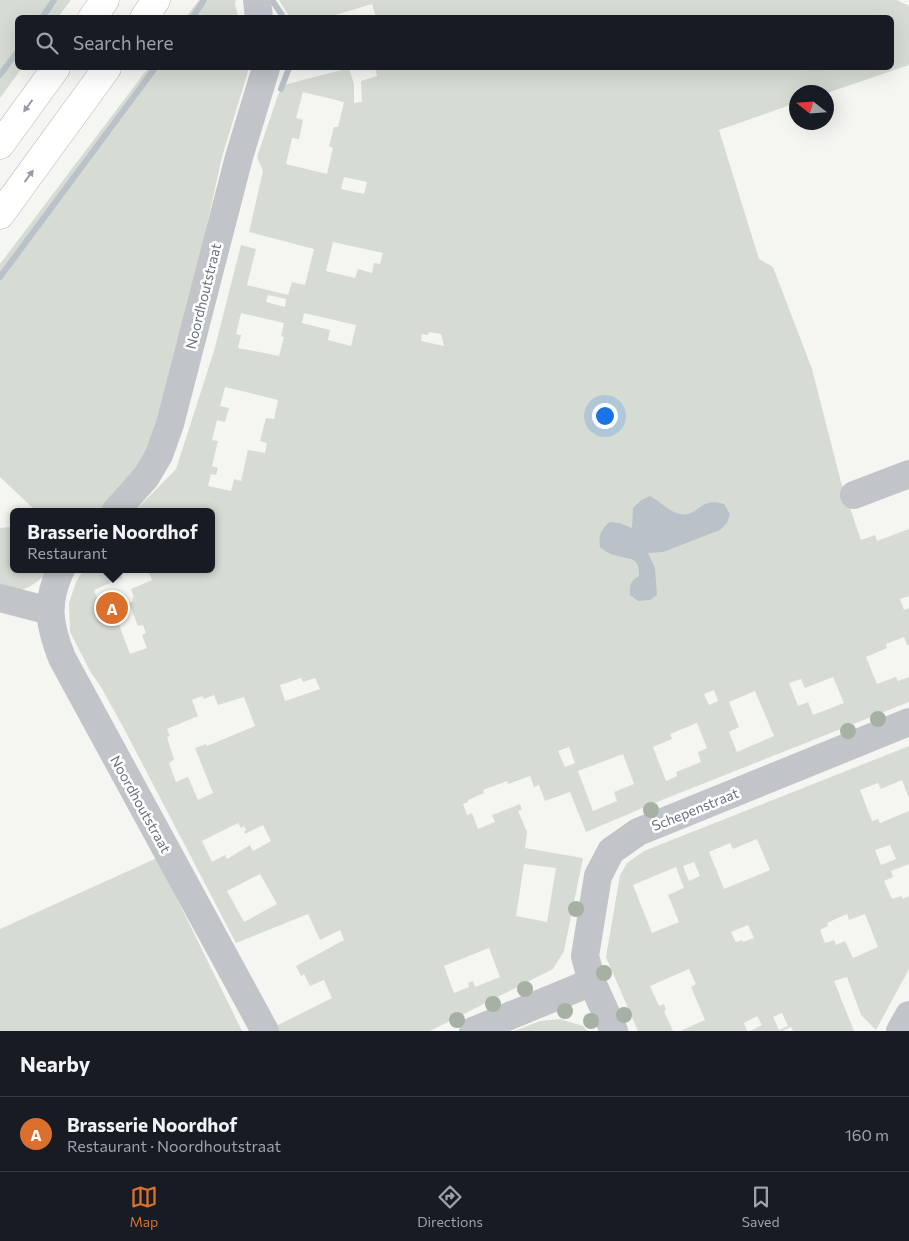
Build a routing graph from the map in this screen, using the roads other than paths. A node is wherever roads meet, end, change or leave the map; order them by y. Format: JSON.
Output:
{"nodes":[{"id":1,"x":105,"y":0,"type":"edge"},
{"id":2,"x":156,"y":0,"type":"edge"},
{"id":3,"x":257,"y":0,"type":"edge"},
{"id":4,"x":94,"y":15,"type":"edge"},
{"id":5,"x":146,"y":15,"type":"edge"},
{"id":6,"x":259,"y":15,"type":"edge"},
{"id":7,"x":55,"y":70,"type":"edge"},
{"id":8,"x":106,"y":70,"type":"edge"},
{"id":9,"x":265,"y":70,"type":"edge"},
{"id":10,"x":0,"y":145,"type":"edge"},
{"id":11,"x":0,"y":215,"type":"edge"},
{"id":12,"x":909,"y":474,"type":"edge"},
{"id":13,"x":854,"y":495,"type":"dead end"},
{"id":14,"x":119,"y":508,"type":"edge"},
{"id":15,"x":59,"y":573,"type":"edge"},
{"id":16,"x":0,"y":598,"type":"edge"},
{"id":17,"x":50,"y":611,"type":"junction"},
{"id":18,"x":909,"y":722,"type":"edge"},
{"id":19,"x":592,"y":982,"type":"junction"},
{"id":20,"x":909,"y":1015,"type":"edge"},
{"id":21,"x":265,"y":1031,"type":"edge"},
{"id":22,"x":473,"y":1031,"type":"edge"},
{"id":23,"x":614,"y":1031,"type":"edge"},
{"id":24,"x":900,"y":1031,"type":"edge"}],
"edges":[{"from":1,"to":4,"type":"highway"},
{"from":2,"to":5,"type":"highway"},
{"from":3,"to":6,"type":"street"},
{"from":7,"to":10,"type":"highway","one_way":true},
{"from":11,"to":8,"type":"highway","one_way":true},
{"from":9,"to":14,"type":"street","name":"Noordhoutstraat"},
{"from":12,"to":13,"type":"street"},
{"from":15,"to":17,"type":"street","name":"Noordhoutstraat"},
{"from":16,"to":17,"type":"street"},
{"from":17,"to":21,"type":"street","name":"Noordhoutstraat"},
{"from":18,"to":19,"type":"street","name":"Schepenstraat"},
{"from":19,"to":22,"type":"street"},
{"from":19,"to":23,"type":"street","name":"Schepenstraat"},
{"from":20,"to":24,"type":"street"}]}
